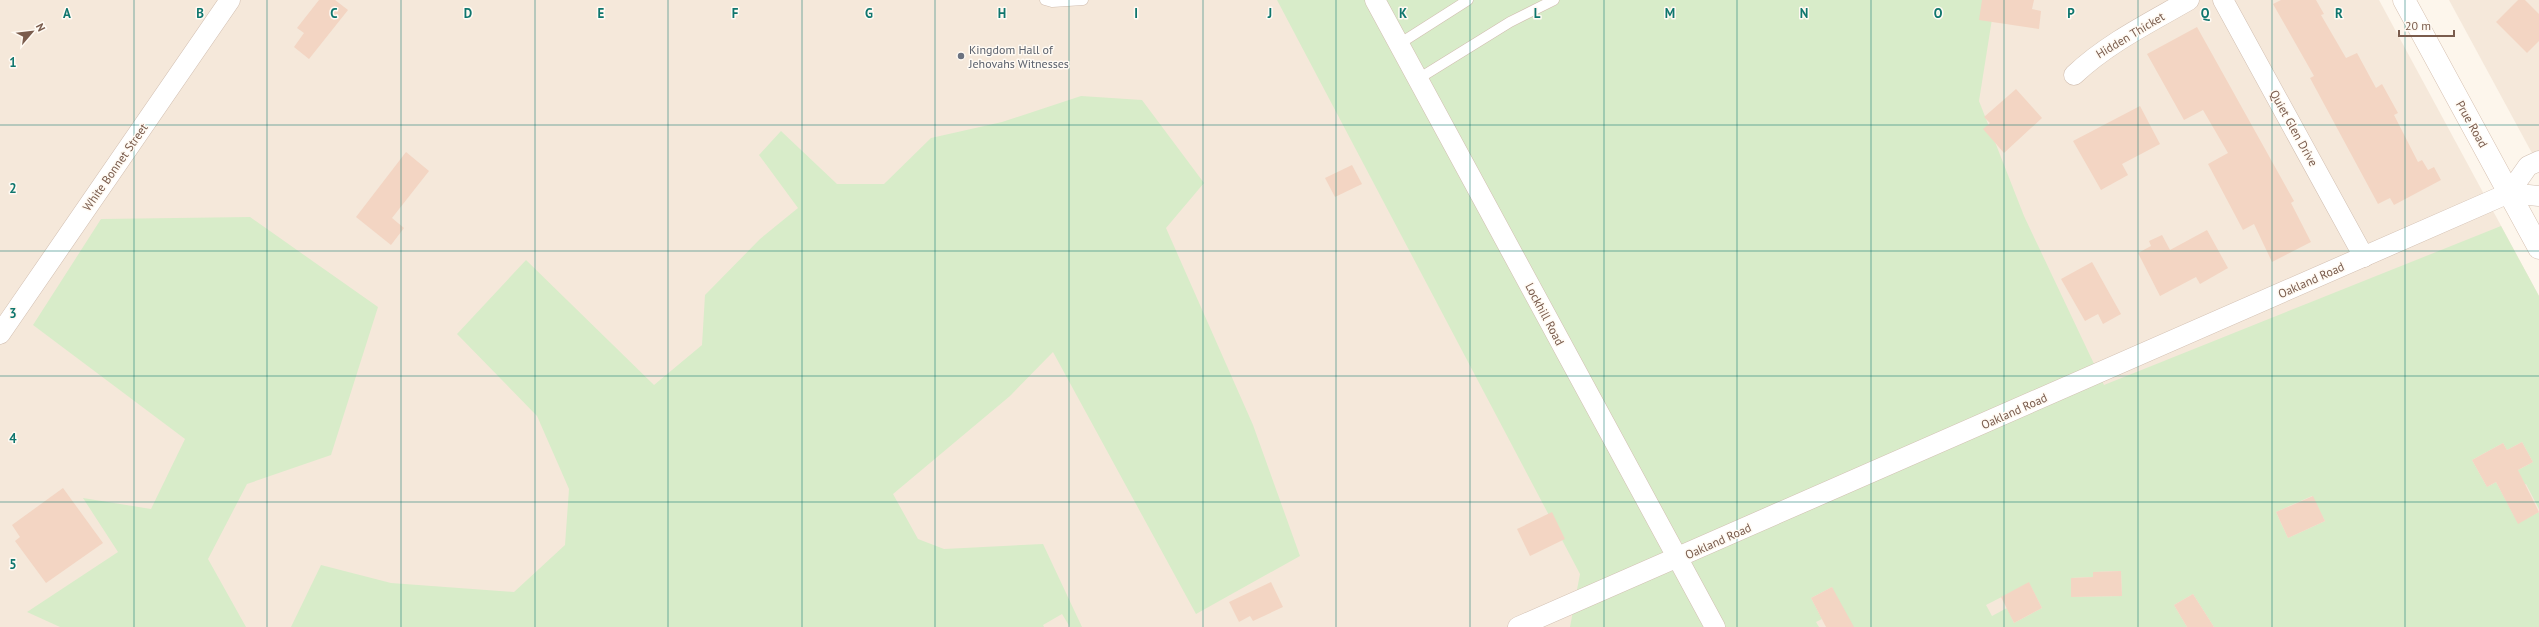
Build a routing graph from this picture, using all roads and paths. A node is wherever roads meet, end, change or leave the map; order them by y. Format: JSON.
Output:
{"nodes":[{"id":1,"x":230,"y":0,"type":"edge"},
{"id":2,"x":1045,"y":0,"type":"edge"},
{"id":3,"x":1083,"y":0,"type":"edge"},
{"id":4,"x":1375,"y":0,"type":"edge"},
{"id":5,"x":1468,"y":0,"type":"edge"},
{"id":6,"x":1554,"y":0,"type":"edge"},
{"id":7,"x":2189,"y":0,"type":"edge"},
{"id":8,"x":2223,"y":0,"type":"edge"},
{"id":9,"x":2404,"y":0,"type":"edge"},
{"id":10,"x":1399,"y":44,"type":"junction"},
{"id":11,"x":2074,"y":75,"type":"dead end"},
{"id":12,"x":1418,"y":79,"type":"junction"},
{"id":13,"x":2539,"y":160,"type":"edge"},
{"id":14,"x":2509,"y":193,"type":"junction"},
{"id":15,"x":2539,"y":196,"type":"edge"},
{"id":16,"x":2539,"y":248,"type":"edge"},
{"id":17,"x":2364,"y":257,"type":"junction"},
{"id":18,"x":0,"y":334,"type":"edge"},
{"id":19,"x":1678,"y":558,"type":"junction"},
{"id":20,"x":1518,"y":627,"type":"edge"},
{"id":21,"x":1715,"y":627,"type":"edge"}],
"edges":[{"from":1,"to":18,"type":"street","name":"White Bonnet Street"},
{"from":2,"to":3,"type":"lane"},
{"from":4,"to":10,"type":"street","name":"Lockhill Road"},
{"from":5,"to":10,"type":"lane"},
{"from":6,"to":12,"type":"lane"},
{"from":7,"to":11,"type":"street","name":"Hidden Thicket"},
{"from":8,"to":17,"type":"street","name":"Quiet Glen Drive"},
{"from":9,"to":14,"type":"main road","name":"Prue Road"},
{"from":10,"to":12,"type":"street","name":"Lockhill Road"},
{"from":12,"to":19,"type":"street","name":"Lockhill Road"},
{"from":13,"to":14,"type":"street"},
{"from":14,"to":15,"type":"street"},
{"from":14,"to":16,"type":"main road","name":"Prue Road"},
{"from":14,"to":17,"type":"street","name":"Oakland Road"},
{"from":17,"to":19,"type":"street","name":"Oakland Road"},
{"from":19,"to":20,"type":"street","name":"Oakland Road"},
{"from":19,"to":21,"type":"street","name":"Lockhill Road"}]}
